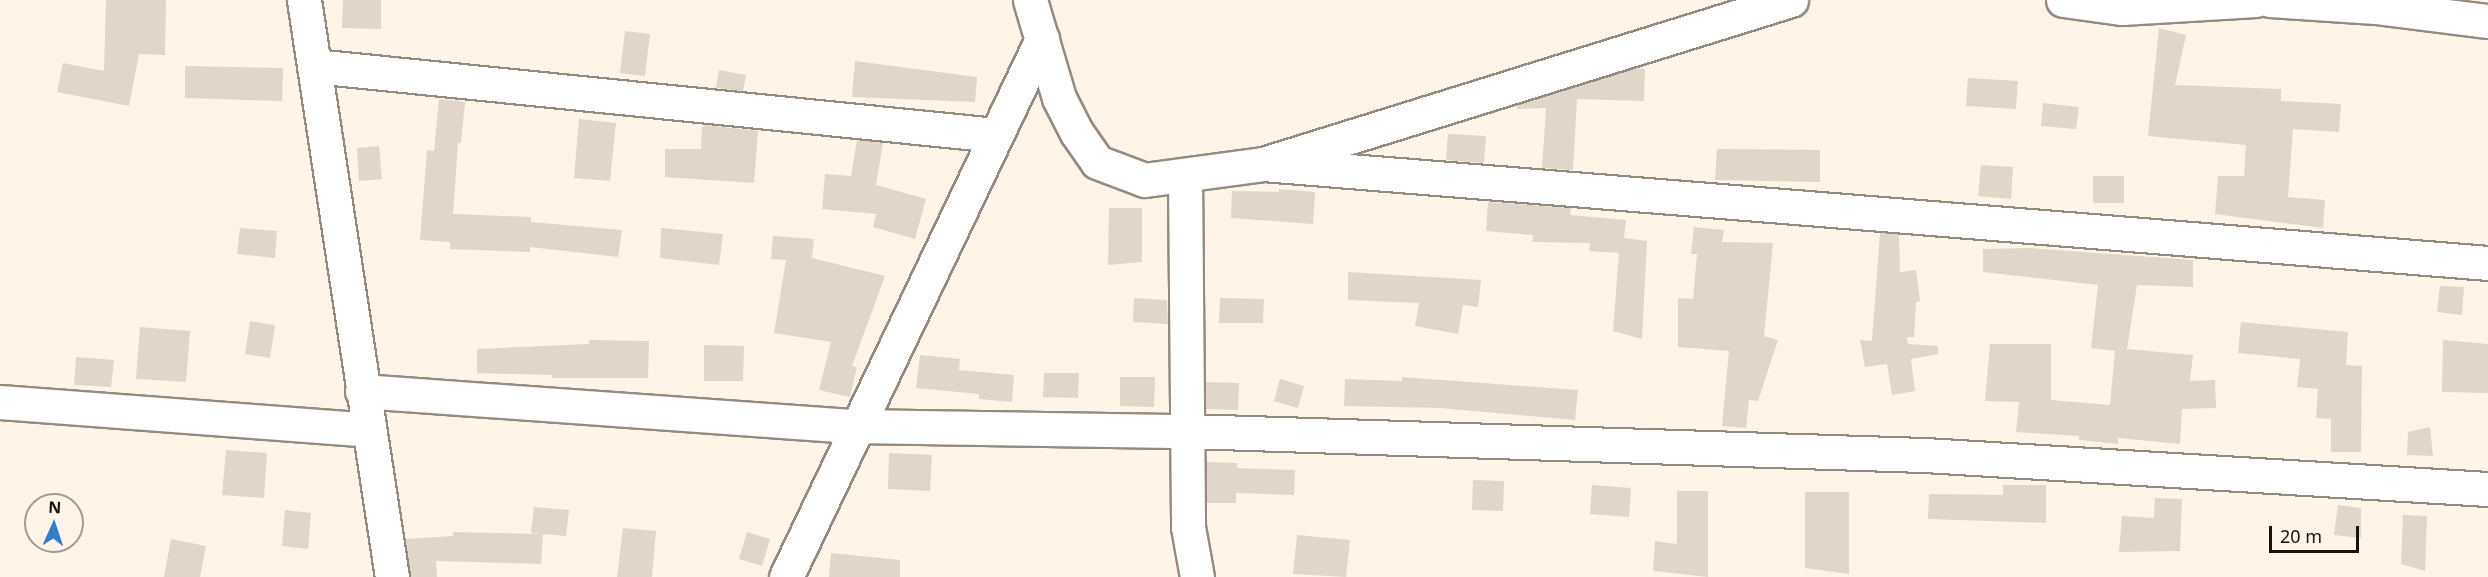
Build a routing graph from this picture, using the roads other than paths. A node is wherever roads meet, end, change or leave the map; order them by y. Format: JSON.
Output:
{"nodes":[{"id":1,"x":304,"y":0,"type":"edge"},
{"id":2,"x":1030,"y":0,"type":"edge"},
{"id":3,"x":1791,"y":0,"type":"edge"},
{"id":4,"x":2063,"y":0,"type":"edge"},
{"id":5,"x":2256,"y":0,"type":"edge"},
{"id":6,"x":2270,"y":0,"type":"edge"},
{"id":7,"x":2488,"y":21,"type":"edge"},
{"id":8,"x":1042,"y":39,"type":"junction"},
{"id":9,"x":314,"y":66,"type":"junction"},
{"id":10,"x":996,"y":135,"type":"junction"},
{"id":11,"x":1263,"y":164,"type":"junction"},
{"id":12,"x":1185,"y":176,"type":"junction"},
{"id":13,"x":2488,"y":263,"type":"edge"},
{"id":14,"x":362,"y":391,"type":"junction"},
{"id":15,"x":0,"y":402,"type":"edge"},
{"id":16,"x":855,"y":426,"type":"junction"},
{"id":17,"x":369,"y":430,"type":"junction"},
{"id":18,"x":1188,"y":431,"type":"junction"},
{"id":19,"x":2488,"y":489,"type":"edge"},
{"id":20,"x":392,"y":577,"type":"edge"},
{"id":21,"x":786,"y":577,"type":"edge"},
{"id":22,"x":1197,"y":577,"type":"edge"}],
"edges":[{"from":1,"to":9,"type":"street"},
{"from":2,"to":8,"type":"street"},
{"from":3,"to":11,"type":"street"},
{"from":4,"to":5,"type":"street"},
{"from":6,"to":7,"type":"street"},
{"from":8,"to":10,"type":"street"},
{"from":8,"to":12,"type":"street"},
{"from":9,"to":10,"type":"street"},
{"from":9,"to":14,"type":"street"},
{"from":10,"to":16,"type":"street"},
{"from":11,"to":12,"type":"street"},
{"from":11,"to":13,"type":"street"},
{"from":12,"to":18,"type":"street"},
{"from":14,"to":16,"type":"street"},
{"from":14,"to":17,"type":"street"},
{"from":15,"to":17,"type":"street"},
{"from":16,"to":18,"type":"street"},
{"from":16,"to":21,"type":"street"},
{"from":17,"to":20,"type":"street"},
{"from":18,"to":19,"type":"street"},
{"from":18,"to":22,"type":"street"}]}
